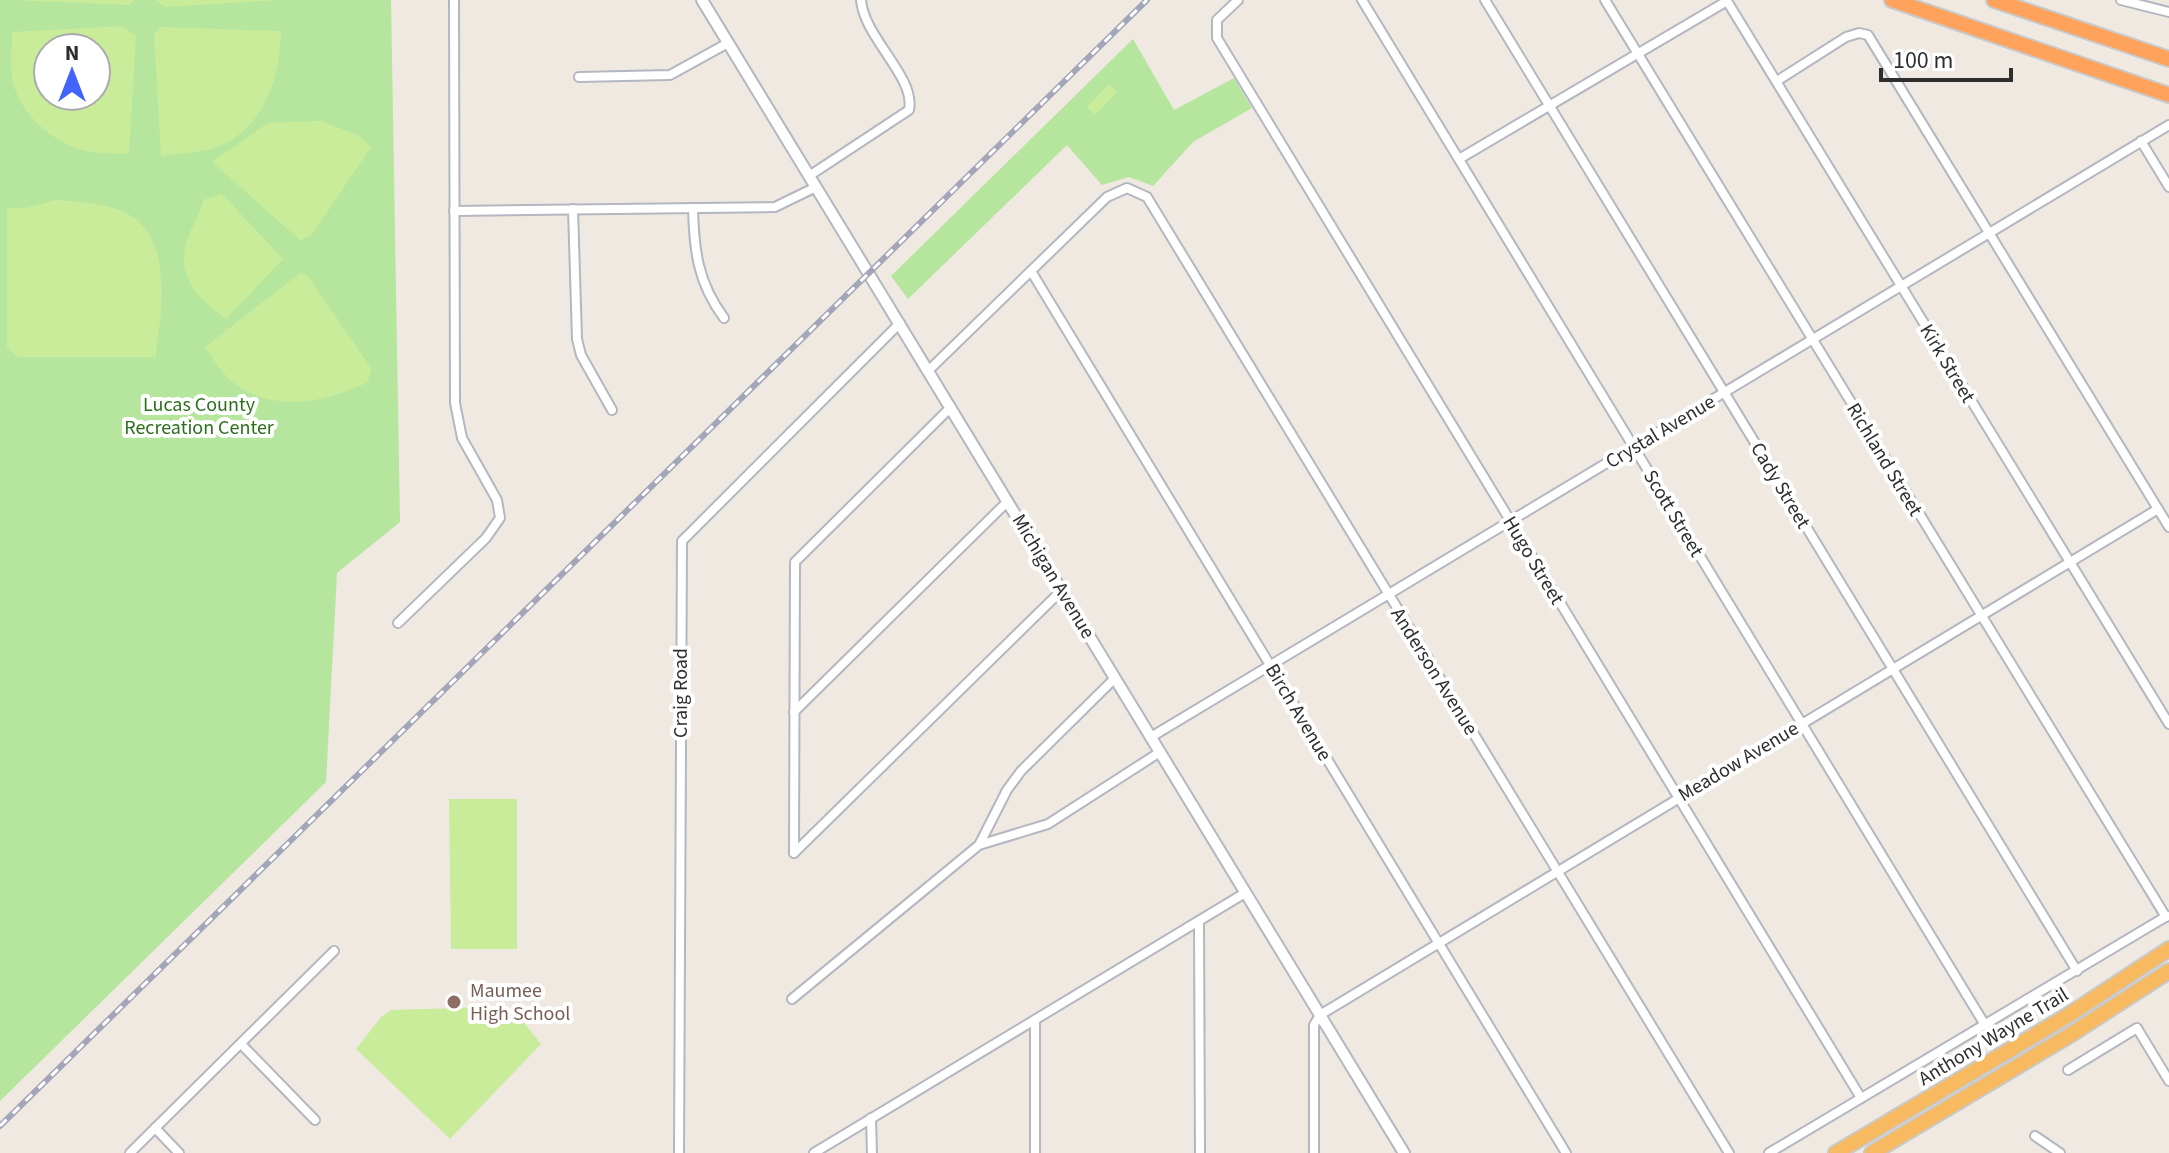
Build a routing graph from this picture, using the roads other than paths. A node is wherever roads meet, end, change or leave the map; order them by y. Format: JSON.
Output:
{"nodes":[{"id":1,"x":454,"y":0,"type":"edge"},
{"id":2,"x":702,"y":0,"type":"edge"},
{"id":3,"x":861,"y":0,"type":"edge"},
{"id":4,"x":1238,"y":0,"type":"edge"},
{"id":5,"x":1362,"y":0,"type":"edge"},
{"id":6,"x":1485,"y":0,"type":"edge"},
{"id":7,"x":1605,"y":0,"type":"edge"},
{"id":8,"x":1892,"y":0,"type":"edge"},
{"id":9,"x":1994,"y":0,"type":"edge"},
{"id":10,"x":2121,"y":0,"type":"edge"},
{"id":11,"x":1727,"y":1,"type":"edge"},
{"id":12,"x":2169,"y":12,"type":"edge"},
{"id":13,"x":728,"y":43,"type":"junction"},
{"id":14,"x":1637,"y":53,"type":"junction"},
{"id":15,"x":2169,"y":59,"type":"edge"},
{"id":16,"x":579,"y":77,"type":"dead end"},
{"id":17,"x":1777,"y":81,"type":"junction"},
{"id":18,"x":2169,"y":95,"type":"edge"},
{"id":19,"x":1549,"y":106,"type":"junction"},
{"id":20,"x":2169,"y":125,"type":"edge"},
{"id":21,"x":2141,"y":141,"type":"junction"},
{"id":22,"x":1459,"y":159,"type":"junction"},
{"id":23,"x":809,"y":176,"type":"junction"},
{"id":24,"x":816,"y":187,"type":"junction"},
{"id":25,"x":2169,"y":187,"type":"edge"},
{"id":26,"x":693,"y":208,"type":"junction"},
{"id":27,"x":573,"y":209,"type":"junction"},
{"id":28,"x":454,"y":211,"type":"junction"},
{"id":29,"x":1989,"y":232,"type":"junction"},
{"id":30,"x":1031,"y":271,"type":"junction"},
{"id":31,"x":1901,"y":286,"type":"junction"},
{"id":32,"x":724,"y":318,"type":"dead end"},
{"id":33,"x":900,"y":323,"type":"junction"},
{"id":34,"x":1812,"y":339,"type":"junction"},
{"id":35,"x":929,"y":370,"type":"junction"},
{"id":36,"x":1724,"y":392,"type":"junction"},
{"id":37,"x":951,"y":407,"type":"junction"},
{"id":38,"x":612,"y":410,"type":"dead end"},
{"id":39,"x":1633,"y":447,"type":"junction"},
{"id":40,"x":1008,"y":501,"type":"junction"},
{"id":41,"x":2158,"y":509,"type":"junction"},
{"id":42,"x":1510,"y":521,"type":"junction"},
{"id":43,"x":2169,"y":527,"type":"edge"},
{"id":44,"x":2070,"y":562,"type":"junction"},
{"id":45,"x":1062,"y":590,"type":"junction"},
{"id":46,"x":1388,"y":594,"type":"junction"},
{"id":47,"x":1980,"y":614,"type":"junction"},
{"id":48,"x":398,"y":623,"type":"dead end"},
{"id":49,"x":1270,"y":665,"type":"junction"},
{"id":50,"x":1892,"y":668,"type":"junction"},
{"id":51,"x":1115,"y":678,"type":"junction"},
{"id":52,"x":794,"y":712,"type":"junction"},
{"id":53,"x":1801,"y":722,"type":"junction"},
{"id":54,"x":2169,"y":724,"type":"edge"},
{"id":55,"x":1151,"y":737,"type":"junction"},
{"id":56,"x":1160,"y":752,"type":"junction"},
{"id":57,"x":1678,"y":797,"type":"junction"},
{"id":58,"x":979,"y":845,"type":"junction"},
{"id":59,"x":1558,"y":870,"type":"junction"},
{"id":60,"x":1245,"y":893,"type":"junction"},
{"id":61,"x":2167,"y":916,"type":"edge"},
{"id":62,"x":1199,"y":921,"type":"junction"},
{"id":63,"x":1438,"y":942,"type":"junction"},
{"id":64,"x":2169,"y":949,"type":"edge"},
{"id":65,"x":334,"y":951,"type":"dead end"},
{"id":66,"x":2077,"y":971,"type":"junction"},
{"id":67,"x":2169,"y":971,"type":"edge"},
{"id":68,"x":792,"y":999,"type":"dead end"},
{"id":69,"x":1320,"y":1015,"type":"junction"},
{"id":70,"x":1035,"y":1020,"type":"junction"},
{"id":71,"x":1985,"y":1025,"type":"junction"},
{"id":72,"x":241,"y":1044,"type":"junction"},
{"id":73,"x":2068,"y":1070,"type":"dead end"},
{"id":74,"x":2169,"y":1081,"type":"edge"},
{"id":75,"x":1861,"y":1098,"type":"junction"},
{"id":76,"x":871,"y":1118,"type":"junction"},
{"id":77,"x":315,"y":1120,"type":"dead end"},
{"id":78,"x":155,"y":1128,"type":"junction"},
{"id":79,"x":2035,"y":1136,"type":"dead end"},
{"id":80,"x":130,"y":1153,"type":"edge"},
{"id":81,"x":179,"y":1153,"type":"edge"},
{"id":82,"x":679,"y":1153,"type":"edge"},
{"id":83,"x":814,"y":1153,"type":"edge"},
{"id":84,"x":872,"y":1153,"type":"edge"},
{"id":85,"x":1035,"y":1153,"type":"edge"},
{"id":86,"x":1200,"y":1153,"type":"edge"},
{"id":87,"x":1314,"y":1153,"type":"edge"},
{"id":88,"x":1404,"y":1153,"type":"edge"},
{"id":89,"x":1566,"y":1153,"type":"edge"},
{"id":90,"x":1729,"y":1153,"type":"edge"},
{"id":91,"x":1769,"y":1153,"type":"edge"},
{"id":92,"x":1836,"y":1153,"type":"edge"},
{"id":93,"x":1872,"y":1153,"type":"edge"},
{"id":94,"x":2060,"y":1153,"type":"edge"}],
"edges":[{"from":1,"to":28,"type":"street"},
{"from":2,"to":13,"type":"street","name":"Michigan Avenue"},
{"from":3,"to":23,"type":"street"},
{"from":4,"to":42,"type":"street","name":"Hugo Street"},
{"from":5,"to":22,"type":"street","name":"Scott Street"},
{"from":6,"to":19,"type":"street","name":"Cady Street"},
{"from":7,"to":14,"type":"street","name":"Richland Street"},
{"from":8,"to":18,"type":"highway"},
{"from":9,"to":15,"type":"highway"},
{"from":10,"to":12,"type":"street"},
{"from":11,"to":14,"type":"street"},
{"from":11,"to":17,"type":"street","name":"Kirk Street"},
{"from":13,"to":16,"type":"street"},
{"from":13,"to":23,"type":"street","name":"Michigan Avenue"},
{"from":14,"to":19,"type":"street"},
{"from":14,"to":34,"type":"street","name":"Richland Street"},
{"from":17,"to":29,"type":"street"},
{"from":17,"to":31,"type":"street","name":"Kirk Street"},
{"from":19,"to":22,"type":"street"},
{"from":19,"to":36,"type":"street","name":"Cady Street"},
{"from":20,"to":21,"type":"street","name":"Crystal Avenue"},
{"from":21,"to":25,"type":"street"},
{"from":21,"to":29,"type":"street","name":"Crystal Avenue"},
{"from":22,"to":39,"type":"street","name":"Scott Street"},
{"from":23,"to":24,"type":"street","name":"Michigan Avenue"},
{"from":24,"to":26,"type":"street"},
{"from":24,"to":33,"type":"street","name":"Michigan Avenue"},
{"from":26,"to":27,"type":"street"},
{"from":26,"to":32,"type":"street"},
{"from":27,"to":28,"type":"street"},
{"from":27,"to":38,"type":"street"},
{"from":28,"to":48,"type":"street"},
{"from":29,"to":31,"type":"street","name":"Crystal Avenue"},
{"from":29,"to":41,"type":"street"},
{"from":30,"to":35,"type":"street"},
{"from":30,"to":46,"type":"street","name":"Anderson Avenue"},
{"from":30,"to":49,"type":"street","name":"Birch Avenue"},
{"from":31,"to":34,"type":"street","name":"Crystal Avenue"},
{"from":31,"to":44,"type":"street","name":"Kirk Street"},
{"from":33,"to":35,"type":"street","name":"Michigan Avenue"},
{"from":33,"to":82,"type":"street","name":"Craig Road"},
{"from":34,"to":36,"type":"street","name":"Crystal Avenue"},
{"from":34,"to":47,"type":"street","name":"Richland Street"},
{"from":35,"to":37,"type":"street","name":"Michigan Avenue"},
{"from":36,"to":39,"type":"street","name":"Crystal Avenue"},
{"from":36,"to":50,"type":"street","name":"Cady Street"},
{"from":37,"to":40,"type":"street","name":"Michigan Avenue"},
{"from":37,"to":52,"type":"street"},
{"from":39,"to":42,"type":"street","name":"Crystal Avenue"},
{"from":39,"to":53,"type":"street","name":"Scott Street"},
{"from":40,"to":45,"type":"street","name":"Michigan Avenue"},
{"from":40,"to":52,"type":"street"},
{"from":41,"to":43,"type":"street"},
{"from":41,"to":44,"type":"street","name":"Meadow Avenue"},
{"from":42,"to":46,"type":"street","name":"Crystal Avenue"},
{"from":42,"to":57,"type":"street","name":"Hugo Street"},
{"from":44,"to":47,"type":"street","name":"Meadow Avenue"},
{"from":44,"to":54,"type":"street","name":"Kirk Street"},
{"from":45,"to":51,"type":"street","name":"Michigan Avenue"},
{"from":45,"to":52,"type":"street"},
{"from":46,"to":49,"type":"street","name":"Crystal Avenue"},
{"from":46,"to":59,"type":"street","name":"Anderson Avenue"},
{"from":47,"to":50,"type":"street","name":"Meadow Avenue"},
{"from":47,"to":61,"type":"street","name":"Richland Street"},
{"from":49,"to":55,"type":"street","name":"Crystal Avenue"},
{"from":49,"to":63,"type":"street","name":"Birch Avenue"},
{"from":50,"to":53,"type":"street","name":"Meadow Avenue"},
{"from":50,"to":66,"type":"street","name":"Cady Street"},
{"from":51,"to":55,"type":"street","name":"Michigan Avenue"},
{"from":51,"to":58,"type":"street"},
{"from":53,"to":57,"type":"street","name":"Meadow Avenue"},
{"from":53,"to":71,"type":"street","name":"Scott Street"},
{"from":55,"to":56,"type":"street","name":"Michigan Avenue"},
{"from":56,"to":58,"type":"street"},
{"from":56,"to":60,"type":"street","name":"Michigan Avenue"},
{"from":57,"to":59,"type":"street","name":"Meadow Avenue"},
{"from":57,"to":75,"type":"street","name":"Hugo Street"},
{"from":58,"to":68,"type":"street"},
{"from":59,"to":63,"type":"street","name":"Meadow Avenue"},
{"from":59,"to":90,"type":"street","name":"Anderson Avenue"},
{"from":60,"to":62,"type":"street"},
{"from":60,"to":69,"type":"street","name":"Michigan Avenue"},
{"from":61,"to":66,"type":"street"},
{"from":62,"to":70,"type":"street"},
{"from":62,"to":86,"type":"street"},
{"from":63,"to":69,"type":"street","name":"Meadow Avenue"},
{"from":63,"to":89,"type":"street","name":"Birch Avenue"},
{"from":64,"to":92,"type":"highway","name":"Anthony Wayne Trail"},
{"from":65,"to":72,"type":"street"},
{"from":66,"to":71,"type":"street"},
{"from":67,"to":93,"type":"highway","name":"Anthony Wayne Trail"},
{"from":69,"to":87,"type":"street"},
{"from":69,"to":88,"type":"street","name":"Michigan Avenue"},
{"from":70,"to":76,"type":"street"},
{"from":70,"to":85,"type":"street"},
{"from":71,"to":75,"type":"street"},
{"from":72,"to":77,"type":"street"},
{"from":72,"to":78,"type":"street"},
{"from":73,"to":74,"type":"street"},
{"from":75,"to":91,"type":"street"},
{"from":76,"to":83,"type":"street"},
{"from":76,"to":84,"type":"street"},
{"from":78,"to":80,"type":"street"},
{"from":78,"to":81,"type":"street"},
{"from":79,"to":94,"type":"street"}]}
